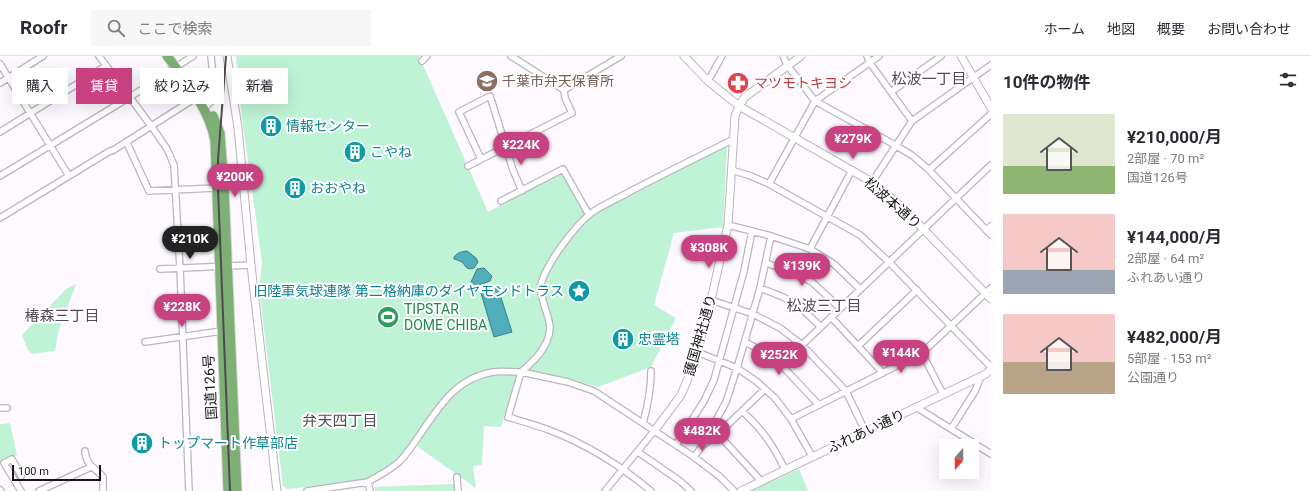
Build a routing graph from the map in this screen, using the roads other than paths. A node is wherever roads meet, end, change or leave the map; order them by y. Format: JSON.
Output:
{"nodes":[{"id":1,"x":43,"y":56,"type":"edge"},
{"id":2,"x":99,"y":56,"type":"edge"},
{"id":3,"x":167,"y":56,"type":"edge"},
{"id":4,"x":193,"y":56,"type":"edge"},
{"id":5,"x":211,"y":56,"type":"edge"},
{"id":6,"x":227,"y":56,"type":"edge"},
{"id":7,"x":427,"y":56,"type":"edge"},
{"id":8,"x":511,"y":56,"type":"edge"},
{"id":9,"x":621,"y":56,"type":"edge"},
{"id":10,"x":684,"y":56,"type":"edge"},
{"id":11,"x":722,"y":56,"type":"edge"},
{"id":12,"x":783,"y":56,"type":"edge"},
{"id":13,"x":801,"y":56,"type":"edge"},
{"id":14,"x":867,"y":56,"type":"edge"},
{"id":15,"x":879,"y":56,"type":"edge"},
{"id":16,"x":941,"y":56,"type":"edge"},
{"id":17,"x":960,"y":56,"type":"edge"},
{"id":18,"x":422,"y":61,"type":"dead end"},
{"id":19,"x":176,"y":62,"type":"edge"},
{"id":20,"x":870,"y":63,"type":"junction"},
{"id":21,"x":0,"y":64,"type":"edge"},
{"id":22,"x":787,"y":65,"type":"junction"},
{"id":23,"x":991,"y":65,"type":"edge"},
{"id":24,"x":106,"y":66,"type":"joint"},
{"id":25,"x":973,"y":77,"type":"junction"},
{"id":26,"x":8,"y":78,"type":"junction"},
{"id":27,"x":708,"y":81,"type":"junction"},
{"id":28,"x":0,"y":83,"type":"edge"},
{"id":29,"x":564,"y":90,"type":"junction"},
{"id":30,"x":891,"y":92,"type":"junction"},
{"id":31,"x":132,"y":95,"type":"edge"},
{"id":32,"x":989,"y":99,"type":"edge"},
{"id":33,"x":132,"y":100,"type":"edge"},
{"id":34,"x":815,"y":101,"type":"junction"},
{"id":35,"x":118,"y":104,"type":"edge"},
{"id":36,"x":186,"y":104,"type":"edge"},
{"id":37,"x":206,"y":106,"type":"junction"},
{"id":38,"x":739,"y":106,"type":"junction"},
{"id":39,"x":991,"y":108,"type":"edge"},
{"id":40,"x":31,"y":113,"type":"junction"},
{"id":41,"x":991,"y":114,"type":"edge"},
{"id":42,"x":912,"y":121,"type":"junction"},
{"id":43,"x":152,"y":127,"type":"junction"},
{"id":44,"x":0,"y":132,"type":"edge"},
{"id":45,"x":794,"y":137,"type":"junction"},
{"id":46,"x":732,"y":140,"type":"junction"},
{"id":47,"x":127,"y":143,"type":"junction"},
{"id":48,"x":51,"y":145,"type":"junction"},
{"id":49,"x":895,"y":145,"type":"junction"},
{"id":50,"x":506,"y":147,"type":"junction"},
{"id":51,"x":481,"y":159,"type":"junction"},
{"id":52,"x":991,"y":165,"type":"edge"},
{"id":53,"x":468,"y":166,"type":"dead end"},
{"id":54,"x":731,"y":170,"type":"junction"},
{"id":55,"x":852,"y":170,"type":"junction"},
{"id":56,"x":929,"y":170,"type":"junction"},
{"id":57,"x":0,"y":176,"type":"edge"},
{"id":58,"x":70,"y":176,"type":"junction"},
{"id":59,"x":872,"y":182,"type":"junction"},
{"id":60,"x":769,"y":184,"type":"junction"},
{"id":61,"x":216,"y":188,"type":"junction"},
{"id":62,"x":176,"y":190,"type":"junction"},
{"id":63,"x":522,"y":191,"type":"junction"},
{"id":64,"x":956,"y":199,"type":"junction"},
{"id":65,"x":501,"y":201,"type":"dead end"},
{"id":66,"x":589,"y":215,"type":"junction"},
{"id":67,"x":828,"y":216,"type":"junction"},
{"id":68,"x":0,"y":218,"type":"edge"},
{"id":69,"x":728,"y":225,"type":"junction"},
{"id":70,"x":923,"y":228,"type":"junction"},
{"id":71,"x":989,"y":228,"type":"edge"},
{"id":72,"x":752,"y":231,"type":"junction"},
{"id":73,"x":991,"y":235,"type":"edge"},
{"id":74,"x":771,"y":236,"type":"junction"},
{"id":75,"x":810,"y":249,"type":"junction"},
{"id":76,"x":889,"y":262,"type":"junction"},
{"id":77,"x":766,"y":263,"type":"junction"},
{"id":78,"x":251,"y":265,"type":"junction"},
{"id":79,"x":224,"y":267,"type":"junction"},
{"id":80,"x":160,"y":269,"type":"dead end"},
{"id":81,"x":180,"y":269,"type":"junction"},
{"id":82,"x":760,"y":288,"type":"junction"},
{"id":83,"x":860,"y":289,"type":"junction"},
{"id":84,"x":917,"y":290,"type":"junction"},
{"id":85,"x":988,"y":291,"type":"edge"},
{"id":86,"x":991,"y":299,"type":"edge"},
{"id":87,"x":711,"y":300,"type":"junction"},
{"id":88,"x":734,"y":308,"type":"junction"},
{"id":89,"x":840,"y":308,"type":"junction"},
{"id":90,"x":753,"y":314,"type":"junction"},
{"id":91,"x":831,"y":317,"type":"junction"},
{"id":92,"x":952,"y":326,"type":"junction"},
{"id":93,"x":821,"y":327,"type":"junction"},
{"id":94,"x":222,"y":332,"type":"junction"},
{"id":95,"x":182,"y":337,"type":"junction"},
{"id":96,"x":145,"y":342,"type":"dead end"},
{"id":97,"x":745,"y":342,"type":"junction"},
{"id":98,"x":802,"y":345,"type":"junction"},
{"id":99,"x":858,"y":346,"type":"junction"},
{"id":100,"x":697,"y":352,"type":"junction"},
{"id":101,"x":922,"y":354,"type":"junction"},
{"id":102,"x":720,"y":361,"type":"junction"},
{"id":103,"x":737,"y":368,"type":"junction"},
{"id":104,"x":991,"y":368,"type":"edge"},
{"id":105,"x":651,"y":371,"type":"dead end"},
{"id":106,"x":521,"y":372,"type":"junction"},
{"id":107,"x":883,"y":373,"type":"junction"},
{"id":108,"x":981,"y":376,"type":"junction"},
{"id":109,"x":765,"y":389,"type":"junction"},
{"id":110,"x":846,"y":391,"type":"junction"},
{"id":111,"x":943,"y":394,"type":"junction"},
{"id":112,"x":819,"y":404,"type":"junction"},
{"id":113,"x":916,"y":407,"type":"junction"},
{"id":114,"x":0,"y":408,"type":"edge"},
{"id":115,"x":7,"y":408,"type":"dead end"},
{"id":116,"x":742,"y":412,"type":"junction"},
{"id":117,"x":791,"y":418,"type":"junction"},
{"id":118,"x":643,"y":423,"type":"junction"},
{"id":119,"x":951,"y":429,"type":"junction"},
{"id":120,"x":655,"y":430,"type":"junction"},
{"id":121,"x":865,"y":431,"type":"junction"},
{"id":122,"x":718,"y":434,"type":"junction"},
{"id":123,"x":676,"y":445,"type":"junction"},
{"id":124,"x":702,"y":446,"type":"junction"},
{"id":125,"x":85,"y":451,"type":"dead end"},
{"id":126,"x":638,"y":452,"type":"junction"},
{"id":127,"x":991,"y":454,"type":"edge"},
{"id":128,"x":812,"y":456,"type":"junction"},
{"id":129,"x":694,"y":457,"type":"junction"},
{"id":130,"x":91,"y":467,"type":"junction"},
{"id":131,"x":785,"y":469,"type":"junction"},
{"id":132,"x":624,"y":470,"type":"junction"},
{"id":133,"x":21,"y":476,"type":"dead end"},
{"id":134,"x":457,"y":477,"type":"dead end"},
{"id":135,"x":761,"y":481,"type":"junction"},
{"id":136,"x":368,"y":482,"type":"junction"},
{"id":137,"x":21,"y":491,"type":"edge"},
{"id":138,"x":39,"y":491,"type":"edge"},
{"id":139,"x":102,"y":491,"type":"edge"},
{"id":140,"x":189,"y":491,"type":"edge"},
{"id":141,"x":228,"y":491,"type":"edge"},
{"id":142,"x":237,"y":491,"type":"edge"},
{"id":143,"x":277,"y":491,"type":"edge"},
{"id":144,"x":307,"y":491,"type":"edge"},
{"id":145,"x":370,"y":491,"type":"edge"},
{"id":146,"x":458,"y":491,"type":"edge"},
{"id":147,"x":606,"y":491,"type":"edge"},
{"id":148,"x":652,"y":491,"type":"edge"},
{"id":149,"x":691,"y":491,"type":"edge"},
{"id":150,"x":734,"y":491,"type":"edge"},
{"id":151,"x":741,"y":491,"type":"edge"}],
"edges":[{"from":1,"to":26,"type":"street"},
{"from":2,"to":24,"type":"street"},
{"from":3,"to":19,"type":"highway","name":"国道126号"},
{"from":4,"to":19,"type":"street"},
{"from":5,"to":37,"type":"street"},
{"from":6,"to":78,"type":"street"},
{"from":7,"to":18,"type":"street"},
{"from":8,"to":29,"type":"street"},
{"from":9,"to":29,"type":"street"},
{"from":10,"to":27,"type":"street","name":"松波本通り"},
{"from":11,"to":27,"type":"street"},
{"from":12,"to":22,"type":"street"},
{"from":13,"to":22,"type":"street"},
{"from":14,"to":20,"type":"street"},
{"from":15,"to":20,"type":"street"},
{"from":16,"to":30,"type":"street"},
{"from":17,"to":25,"type":"street"},
{"from":19,"to":31,"type":"street"},
{"from":19,"to":37,"type":"highway","name":"国道126号"},
{"from":20,"to":30,"type":"street"},
{"from":20,"to":34,"type":"street"},
{"from":21,"to":26,"type":"street"},
{"from":22,"to":34,"type":"street"},
{"from":22,"to":38,"type":"street"},
{"from":23,"to":25,"type":"street"},
{"from":24,"to":40,"type":"street"},
{"from":25,"to":32,"type":"street"},
{"from":25,"to":42,"type":"street"},
{"from":26,"to":28,"type":"street"},
{"from":26,"to":40,"type":"street"},
{"from":27,"to":38,"type":"street","name":"松波本通り"},
{"from":29,"to":50,"type":"street"},
{"from":30,"to":42,"type":"street"},
{"from":32,"to":39,"type":"street"},
{"from":33,"to":43,"type":"street"},
{"from":34,"to":45,"type":"street"},
{"from":34,"to":49,"type":"street"},
{"from":35,"to":48,"type":"street"},
{"from":36,"to":43,"type":"street"},
{"from":37,"to":61,"type":"highway","name":"国道126号"},
{"from":37,"to":79,"type":"highway","name":"国道126号"},
{"from":38,"to":45,"type":"street","name":"松波本通り"},
{"from":38,"to":46,"type":"street","name":"護国神社通り"},
{"from":40,"to":44,"type":"street"},
{"from":40,"to":48,"type":"street"},
{"from":41,"to":56,"type":"street"},
{"from":42,"to":49,"type":"street"},
{"from":43,"to":47,"type":"street"},
{"from":43,"to":62,"type":"street"},
{"from":45,"to":55,"type":"street","name":"松波本通り"},
{"from":45,"to":60,"type":"street"},
{"from":46,"to":54,"type":"street","name":"護国神社通り"},
{"from":46,"to":66,"type":"street"},
{"from":47,"to":58,"type":"street"},
{"from":47,"to":62,"type":"street"},
{"from":48,"to":57,"type":"street"},
{"from":48,"to":58,"type":"street"},
{"from":49,"to":56,"type":"street"},
{"from":49,"to":59,"type":"street"},
{"from":50,"to":51,"type":"street"},
{"from":50,"to":51,"type":"street"},
{"from":50,"to":63,"type":"street"},
{"from":51,"to":53,"type":"street"},
{"from":52,"to":64,"type":"street"},
{"from":54,"to":60,"type":"street"},
{"from":54,"to":69,"type":"street","name":"護国神社通り"},
{"from":55,"to":59,"type":"street","name":"松波本通り"},
{"from":55,"to":67,"type":"street"},
{"from":56,"to":64,"type":"street"},
{"from":58,"to":68,"type":"street"},
{"from":59,"to":70,"type":"street","name":"松波本通り"},
{"from":60,"to":67,"type":"street"},
{"from":61,"to":62,"type":"street"},
{"from":61,"to":79,"type":"highway","name":"国道126号"},
{"from":62,"to":81,"type":"street"},
{"from":63,"to":65,"type":"street"},
{"from":63,"to":66,"type":"street"},
{"from":64,"to":70,"type":"street"},
{"from":64,"to":71,"type":"street"},
{"from":66,"to":106,"type":"street"},
{"from":67,"to":75,"type":"street"},
{"from":67,"to":76,"type":"street"},
{"from":69,"to":72,"type":"street"},
{"from":69,"to":87,"type":"street","name":"護国神社通り"},
{"from":70,"to":76,"type":"street"},
{"from":70,"to":85,"type":"street","name":"松波本通り"},
{"from":71,"to":73,"type":"street"},
{"from":72,"to":74,"type":"street"},
{"from":72,"to":88,"type":"street"},
{"from":74,"to":75,"type":"street"},
{"from":74,"to":77,"type":"street"},
{"from":75,"to":83,"type":"street"},
{"from":76,"to":83,"type":"street"},
{"from":76,"to":84,"type":"street"},
{"from":77,"to":82,"type":"street"},
{"from":77,"to":89,"type":"street"},
{"from":78,"to":79,"type":"street"},
{"from":78,"to":143,"type":"street"},
{"from":79,"to":81,"type":"street"},
{"from":79,"to":94,"type":"highway","name":"国道126号"},
{"from":79,"to":142,"type":"highway","name":"国道126号"},
{"from":80,"to":81,"type":"street"},
{"from":81,"to":95,"type":"street"},
{"from":82,"to":90,"type":"street"},
{"from":82,"to":93,"type":"street"},
{"from":83,"to":89,"type":"street"},
{"from":84,"to":92,"type":"street"},
{"from":84,"to":99,"type":"street"},
{"from":85,"to":86,"type":"street","name":"松波本通り"},
{"from":85,"to":92,"type":"street"},
{"from":87,"to":88,"type":"street"},
{"from":87,"to":100,"type":"street","name":"護国神社通り"},
{"from":88,"to":90,"type":"street"},
{"from":88,"to":102,"type":"street"},
{"from":89,"to":91,"type":"street"},
{"from":90,"to":97,"type":"street"},
{"from":90,"to":98,"type":"street"},
{"from":91,"to":93,"type":"street"},
{"from":91,"to":99,"type":"street"},
{"from":92,"to":101,"type":"street"},
{"from":92,"to":104,"type":"street"},
{"from":93,"to":98,"type":"street"},
{"from":94,"to":95,"type":"street"},
{"from":94,"to":141,"type":"highway","name":"国道126号"},
{"from":95,"to":96,"type":"street"},
{"from":95,"to":140,"type":"street"},
{"from":97,"to":103,"type":"street"},
{"from":97,"to":112,"type":"street"},
{"from":98,"to":110,"type":"street"},
{"from":99,"to":107,"type":"street"},
{"from":100,"to":102,"type":"street"},
{"from":100,"to":120,"type":"street","name":"護国神社通り"},
{"from":101,"to":107,"type":"street"},
{"from":101,"to":111,"type":"street"},
{"from":102,"to":103,"type":"street"},
{"from":102,"to":123,"type":"street"},
{"from":103,"to":109,"type":"street"},
{"from":103,"to":124,"type":"street"},
{"from":104,"to":108,"type":"street","name":"ふれあい通り"},
{"from":105,"to":118,"type":"street"},
{"from":106,"to":118,"type":"street"},
{"from":106,"to":132,"type":"street"},
{"from":106,"to":136,"type":"street"},
{"from":107,"to":110,"type":"street"},
{"from":108,"to":111,"type":"street","name":"ふれあい通り"},
{"from":108,"to":119,"type":"street"},
{"from":109,"to":116,"type":"street"},
{"from":109,"to":117,"type":"street"},
{"from":110,"to":112,"type":"street"},
{"from":110,"to":121,"type":"street"},
{"from":111,"to":113,"type":"street","name":"ふれあい通り"},
{"from":112,"to":117,"type":"street"},
{"from":113,"to":119,"type":"street"},
{"from":113,"to":121,"type":"street","name":"ふれあい通り"},
{"from":114,"to":115,"type":"street"},
{"from":116,"to":122,"type":"street"},
{"from":116,"to":131,"type":"street"},
{"from":117,"to":128,"type":"street"},
{"from":118,"to":120,"type":"street"},
{"from":119,"to":127,"type":"street"},
{"from":120,"to":123,"type":"street"},
{"from":120,"to":126,"type":"street","name":"護国神社通り"},
{"from":121,"to":128,"type":"street","name":"ふれあい通り"},
{"from":122,"to":124,"type":"street"},
{"from":122,"to":135,"type":"street"},
{"from":123,"to":129,"type":"street"},
{"from":124,"to":129,"type":"street"},
{"from":125,"to":130,"type":"street"},
{"from":126,"to":132,"type":"street","name":"護国神社通り"},
{"from":126,"to":149,"type":"street"},
{"from":128,"to":131,"type":"street","name":"ふれあい通り"},
{"from":129,"to":150,"type":"street"},
{"from":130,"to":138,"type":"street"},
{"from":130,"to":139,"type":"street"},
{"from":131,"to":135,"type":"street","name":"ふれあい通り"},
{"from":132,"to":147,"type":"street","name":"護国神社通り"},
{"from":132,"to":148,"type":"street"},
{"from":133,"to":137,"type":"street"},
{"from":134,"to":146,"type":"street"},
{"from":135,"to":151,"type":"street","name":"ふれあい通り"},
{"from":136,"to":144,"type":"street"},
{"from":136,"to":145,"type":"street"}]}
